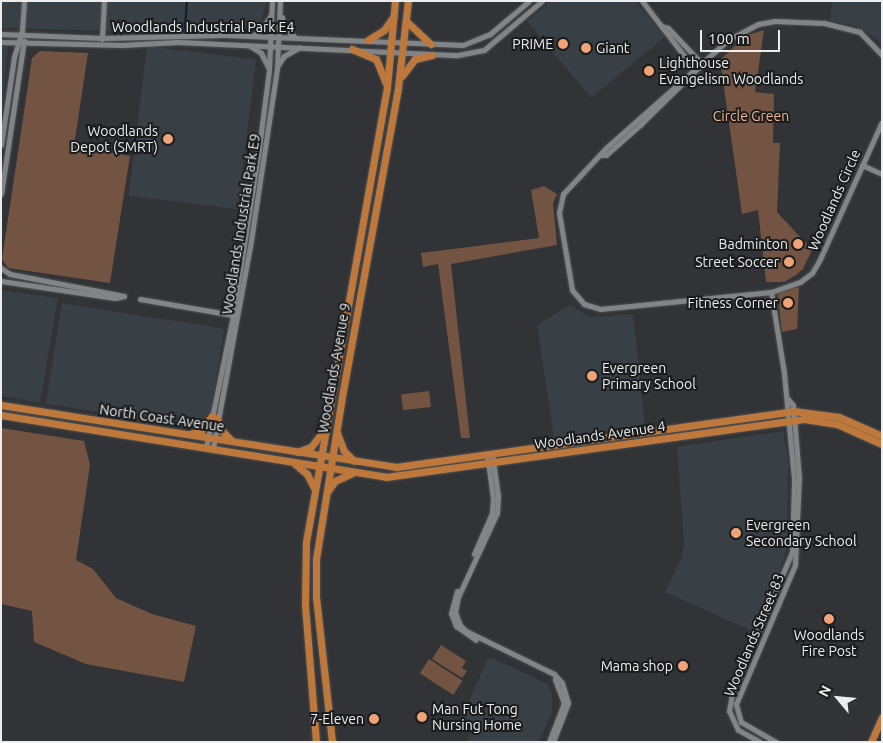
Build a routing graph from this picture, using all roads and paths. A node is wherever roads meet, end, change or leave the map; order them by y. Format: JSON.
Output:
{"nodes":[{"id":1,"x":24,"y":1,"type":"edge"},
{"id":2,"x":104,"y":1,"type":"edge"},
{"id":3,"x":272,"y":1,"type":"edge"},
{"id":4,"x":395,"y":1,"type":"edge"},
{"id":5,"x":408,"y":1,"type":"edge"},
{"id":6,"x":529,"y":1,"type":"edge"},
{"id":7,"x":542,"y":1,"type":"edge"},
{"id":8,"x":642,"y":1,"type":"edge"},
{"id":9,"x":280,"y":4,"type":"edge"},
{"id":10,"x":272,"y":13,"type":"junction"},
{"id":11,"x":394,"y":14,"type":"junction"},
{"id":12,"x":406,"y":21,"type":"junction"},
{"id":13,"x":661,"y":26,"type":"junction"},
{"id":14,"x":1,"y":34,"type":"edge"},
{"id":15,"x":22,"y":34,"type":"junction"},
{"id":16,"x":45,"y":36,"type":"junction"},
{"id":17,"x":251,"y":36,"type":"junction"},
{"id":18,"x":79,"y":37,"type":"junction"},
{"id":19,"x":271,"y":37,"type":"junction"},
{"id":20,"x":279,"y":37,"type":"junction"},
{"id":21,"x":102,"y":38,"type":"junction"},
{"id":22,"x":297,"y":38,"type":"junction"},
{"id":23,"x":368,"y":40,"type":"junction"},
{"id":24,"x":1,"y":42,"type":"edge"},
{"id":25,"x":392,"y":42,"type":"junction"},
{"id":26,"x":18,"y":43,"type":"junction"},
{"id":27,"x":24,"y":43,"type":"junction"},
{"id":28,"x":44,"y":43,"type":"junction"},
{"id":29,"x":404,"y":43,"type":"junction"},
{"id":30,"x":79,"y":44,"type":"junction"},
{"id":31,"x":102,"y":44,"type":"junction"},
{"id":32,"x":431,"y":44,"type":"junction"},
{"id":33,"x":246,"y":45,"type":"junction"},
{"id":34,"x":271,"y":46,"type":"junction"},
{"id":35,"x":279,"y":46,"type":"junction"},
{"id":36,"x":302,"y":46,"type":"junction"},
{"id":37,"x":352,"y":49,"type":"junction"},
{"id":38,"x":391,"y":52,"type":"junction"},
{"id":39,"x":404,"y":53,"type":"junction"},
{"id":40,"x":882,"y":54,"type":"edge"},
{"id":41,"x":432,"y":55,"type":"junction"},
{"id":42,"x":702,"y":64,"type":"junction"},
{"id":43,"x":277,"y":68,"type":"junction"},
{"id":44,"x":269,"y":70,"type":"junction"},
{"id":45,"x":695,"y":70,"type":"junction"},
{"id":46,"x":387,"y":87,"type":"junction"},
{"id":47,"x":398,"y":87,"type":"junction"},
{"id":48,"x":882,"y":122,"type":"edge"},
{"id":49,"x":265,"y":129,"type":"junction"},
{"id":50,"x":1,"y":145,"type":"edge"},
{"id":51,"x":862,"y":165,"type":"junction"},
{"id":52,"x":882,"y":174,"type":"edge"},
{"id":53,"x":1,"y":194,"type":"edge"},
{"id":54,"x":1,"y":268,"type":"edge"},
{"id":55,"x":1,"y":281,"type":"edge"},
{"id":56,"x":771,"y":292,"type":"junction"},
{"id":57,"x":140,"y":299,"type":"dead end"},
{"id":58,"x":233,"y":315,"type":"junction"},
{"id":59,"x":1,"y":405,"type":"edge"},
{"id":60,"x":790,"y":412,"type":"junction"},
{"id":61,"x":1,"y":416,"type":"edge"},
{"id":62,"x":215,"y":417,"type":"junction"},
{"id":63,"x":790,"y":420,"type":"junction"},
{"id":64,"x":326,"y":424,"type":"junction"},
{"id":65,"x":336,"y":430,"type":"junction"},
{"id":66,"x":187,"y":435,"type":"junction"},
{"id":67,"x":882,"y":436,"type":"edge"},
{"id":68,"x":211,"y":438,"type":"junction"},
{"id":69,"x":233,"y":441,"type":"junction"},
{"id":70,"x":882,"y":444,"type":"edge"},
{"id":71,"x":209,"y":448,"type":"junction"},
{"id":72,"x":294,"y":452,"type":"junction"},
{"id":73,"x":490,"y":454,"type":"junction"},
{"id":74,"x":320,"y":457,"type":"junction"},
{"id":75,"x":331,"y":459,"type":"junction"},
{"id":76,"x":288,"y":460,"type":"junction"},
{"id":77,"x":354,"y":462,"type":"junction"},
{"id":78,"x":491,"y":462,"type":"junction"},
{"id":79,"x":318,"y":466,"type":"junction"},
{"id":80,"x":330,"y":468,"type":"junction"},
{"id":81,"x":354,"y":472,"type":"junction"},
{"id":82,"x":314,"y":488,"type":"junction"},
{"id":83,"x":324,"y":499,"type":"junction"},
{"id":84,"x":328,"y":709,"type":"junction"},
{"id":85,"x":314,"y":716,"type":"junction"},
{"id":86,"x":882,"y":717,"type":"edge"},
{"id":87,"x":316,"y":742,"type":"edge"},
{"id":88,"x":332,"y":742,"type":"edge"},
{"id":89,"x":551,"y":742,"type":"edge"},
{"id":90,"x":760,"y":742,"type":"edge"},
{"id":91,"x":776,"y":742,"type":"edge"},
{"id":92,"x":871,"y":742,"type":"edge"}],
"edges":[{"from":1,"to":15,"type":"street"},
{"from":2,"to":21,"type":"street"},
{"from":3,"to":10,"type":"street","name":"Woodlands Industrial Park E9"},
{"from":4,"to":11,"type":"main road","name":"Woodlands Avenue 9"},
{"from":5,"to":12,"type":"main road","name":"Woodlands Avenue 9"},
{"from":6,"to":32,"type":"street","name":"Woodlands Industrial Park E4"},
{"from":7,"to":41,"type":"street","name":"Woodlands Industrial Park E4"},
{"from":8,"to":13,"type":"street"},
{"from":9,"to":20,"type":"street","name":"Woodlands Industrial Park E9"},
{"from":9,"to":22,"type":"street"},
{"from":10,"to":17,"type":"street"},
{"from":10,"to":19,"type":"street","name":"Woodlands Industrial Park E9"},
{"from":11,"to":23,"type":"main road"},
{"from":11,"to":25,"type":"main road","name":"Woodlands Avenue 9"},
{"from":12,"to":29,"type":"main road","name":"Woodlands Avenue 9"},
{"from":12,"to":32,"type":"main road"},
{"from":13,"to":42,"type":"street"},
{"from":13,"to":45,"type":"street"},
{"from":14,"to":15,"type":"street","name":"Woodlands Industrial Park E4"},
{"from":14,"to":24,"type":"street"},
{"from":15,"to":16,"type":"street","name":"Woodlands Industrial Park E4"},
{"from":15,"to":26,"type":"street"},
{"from":15,"to":27,"type":"street"},
{"from":16,"to":18,"type":"street","name":"Woodlands Industrial Park E4"},
{"from":16,"to":28,"type":"street"},
{"from":17,"to":19,"type":"street","name":"Woodlands Industrial Park E4"},
{"from":17,"to":21,"type":"street","name":"Woodlands Industrial Park E4"},
{"from":18,"to":21,"type":"street","name":"Woodlands Industrial Park E4"},
{"from":18,"to":30,"type":"street"},
{"from":19,"to":20,"type":"street","name":"Woodlands Industrial Park E4"},
{"from":19,"to":34,"type":"street","name":"Woodlands Industrial Park E9"},
{"from":20,"to":22,"type":"street","name":"Woodlands Industrial Park E4"},
{"from":20,"to":35,"type":"street","name":"Woodlands Industrial Park E9"},
{"from":21,"to":31,"type":"street"},
{"from":22,"to":23,"type":"street","name":"Woodlands Industrial Park E4"},
{"from":23,"to":25,"type":"street","name":"Woodlands Industrial Park E4"},
{"from":24,"to":26,"type":"street","name":"Woodlands Industrial Park E4"},
{"from":25,"to":29,"type":"street","name":"Woodlands Industrial Park E4"},
{"from":25,"to":38,"type":"main road","name":"Woodlands Avenue 9"},
{"from":26,"to":27,"type":"street","name":"Woodlands Industrial Park E4"},
{"from":26,"to":50,"type":"street"},
{"from":27,"to":28,"type":"street","name":"Woodlands Industrial Park E4"},
{"from":27,"to":53,"type":"street"},
{"from":28,"to":30,"type":"street","name":"Woodlands Industrial Park E4"},
{"from":29,"to":32,"type":"street","name":"Woodlands Industrial Park E4"},
{"from":29,"to":39,"type":"main road","name":"Woodlands Avenue 9"},
{"from":30,"to":31,"type":"street","name":"Woodlands Industrial Park E4"},
{"from":31,"to":33,"type":"street","name":"Woodlands Industrial Park E4"},
{"from":33,"to":34,"type":"street","name":"Woodlands Industrial Park E4"},
{"from":33,"to":44,"type":"street"},
{"from":34,"to":35,"type":"street","name":"Woodlands Industrial Park E4"},
{"from":34,"to":44,"type":"street","name":"Woodlands Industrial Park E9"},
{"from":35,"to":36,"type":"street","name":"Woodlands Industrial Park E4"},
{"from":35,"to":43,"type":"street","name":"Woodlands Industrial Park E9"},
{"from":36,"to":37,"type":"street","name":"Woodlands Industrial Park E4"},
{"from":36,"to":43,"type":"street"},
{"from":37,"to":38,"type":"street","name":"Woodlands Industrial Park E4"},
{"from":37,"to":46,"type":"main road"},
{"from":38,"to":39,"type":"street","name":"Woodlands Industrial Park E4"},
{"from":38,"to":46,"type":"main road","name":"Woodlands Avenue 9"},
{"from":39,"to":41,"type":"street","name":"Woodlands Industrial Park E4"},
{"from":39,"to":47,"type":"main road","name":"Woodlands Avenue 9"},
{"from":40,"to":42,"type":"street","name":"Woodlands Circle"},
{"from":41,"to":47,"type":"main road"},
{"from":42,"to":45,"type":"street","name":"Woodlands Circle"},
{"from":43,"to":49,"type":"street","name":"Woodlands Industrial Park E9"},
{"from":44,"to":49,"type":"street","name":"Woodlands Industrial Park E9"},
{"from":45,"to":56,"type":"street","name":"Woodlands Circle"},
{"from":46,"to":64,"type":"main road","name":"Woodlands Avenue 9"},
{"from":47,"to":65,"type":"main road","name":"Woodlands Avenue 9"},
{"from":48,"to":51,"type":"street","name":"Woodlands Circle"},
{"from":49,"to":58,"type":"street","name":"Woodlands Industrial Park E9"},
{"from":49,"to":62,"type":"street","name":"Woodlands Industrial Park E9"},
{"from":51,"to":52,"type":"street"},
{"from":51,"to":56,"type":"street","name":"Woodlands Circle"},
{"from":54,"to":55,"type":"street"},
{"from":56,"to":60,"type":"street","name":"Woodlands Street 83"},
{"from":57,"to":58,"type":"street"},
{"from":58,"to":62,"type":"street","name":"Woodlands Industrial Park E9"},
{"from":59,"to":66,"type":"main road","name":"North Coast Avenue"},
{"from":60,"to":63,"type":"street","name":"Woodlands Street 83"},
{"from":60,"to":67,"type":"main road","name":"Woodlands Avenue 4"},
{"from":60,"to":73,"type":"main road","name":"Woodlands Avenue 4"},
{"from":61,"to":71,"type":"main road","name":"North Coast Avenue"},
{"from":62,"to":66,"type":"main road"},
{"from":62,"to":68,"type":"street","name":"Woodlands Industrial Park E9"},
{"from":62,"to":69,"type":"main road"},
{"from":63,"to":70,"type":"main road","name":"Woodlands Avenue 4"},
{"from":63,"to":78,"type":"main road","name":"Woodlands Avenue 4"},
{"from":63,"to":90,"type":"street","name":"Woodlands Street 83"},
{"from":63,"to":91,"type":"street","name":"Woodlands Street 83"},
{"from":64,"to":72,"type":"main road"},
{"from":64,"to":74,"type":"main road","name":"Woodlands Avenue 9"},
{"from":65,"to":75,"type":"main road","name":"Woodlands Avenue 9"},
{"from":65,"to":77,"type":"main road"},
{"from":66,"to":68,"type":"main road","name":"North Coast Avenue"},
{"from":68,"to":69,"type":"main road","name":"North Coast Avenue"},
{"from":68,"to":71,"type":"street","name":"Woodlands Industrial Park E9"},
{"from":69,"to":72,"type":"main road","name":"North Coast Avenue"},
{"from":71,"to":76,"type":"main road","name":"North Coast Avenue"},
{"from":72,"to":74,"type":"main road","name":"North Coast Avenue"},
{"from":73,"to":77,"type":"main road","name":"Woodlands Avenue 4"},
{"from":73,"to":78,"type":"street"},
{"from":74,"to":75,"type":"main road","name":"Woodlands Avenue 4"},
{"from":74,"to":79,"type":"main road","name":"Woodlands Avenue 9"},
{"from":75,"to":77,"type":"main road","name":"Woodlands Avenue 4"},
{"from":75,"to":80,"type":"main road","name":"Woodlands Avenue 9"},
{"from":76,"to":79,"type":"main road","name":"North Coast Avenue"},
{"from":76,"to":82,"type":"main road"},
{"from":78,"to":81,"type":"main road","name":"Woodlands Avenue 4"},
{"from":78,"to":89,"type":"street"},
{"from":79,"to":80,"type":"main road","name":"Woodlands Avenue 4"},
{"from":79,"to":82,"type":"main road","name":"Woodlands Avenue 9"},
{"from":80,"to":81,"type":"main road","name":"Woodlands Avenue 4"},
{"from":80,"to":83,"type":"main road","name":"Woodlands Avenue 9"},
{"from":81,"to":83,"type":"main road"},
{"from":82,"to":85,"type":"main road","name":"Woodlands Avenue 9"},
{"from":83,"to":84,"type":"main road","name":"Woodlands Avenue 9"},
{"from":84,"to":85,"type":"main road"},
{"from":84,"to":88,"type":"main road","name":"Woodlands Avenue 9"},
{"from":85,"to":87,"type":"main road","name":"Woodlands Avenue 9"},
{"from":86,"to":92,"type":"main road"}]}
